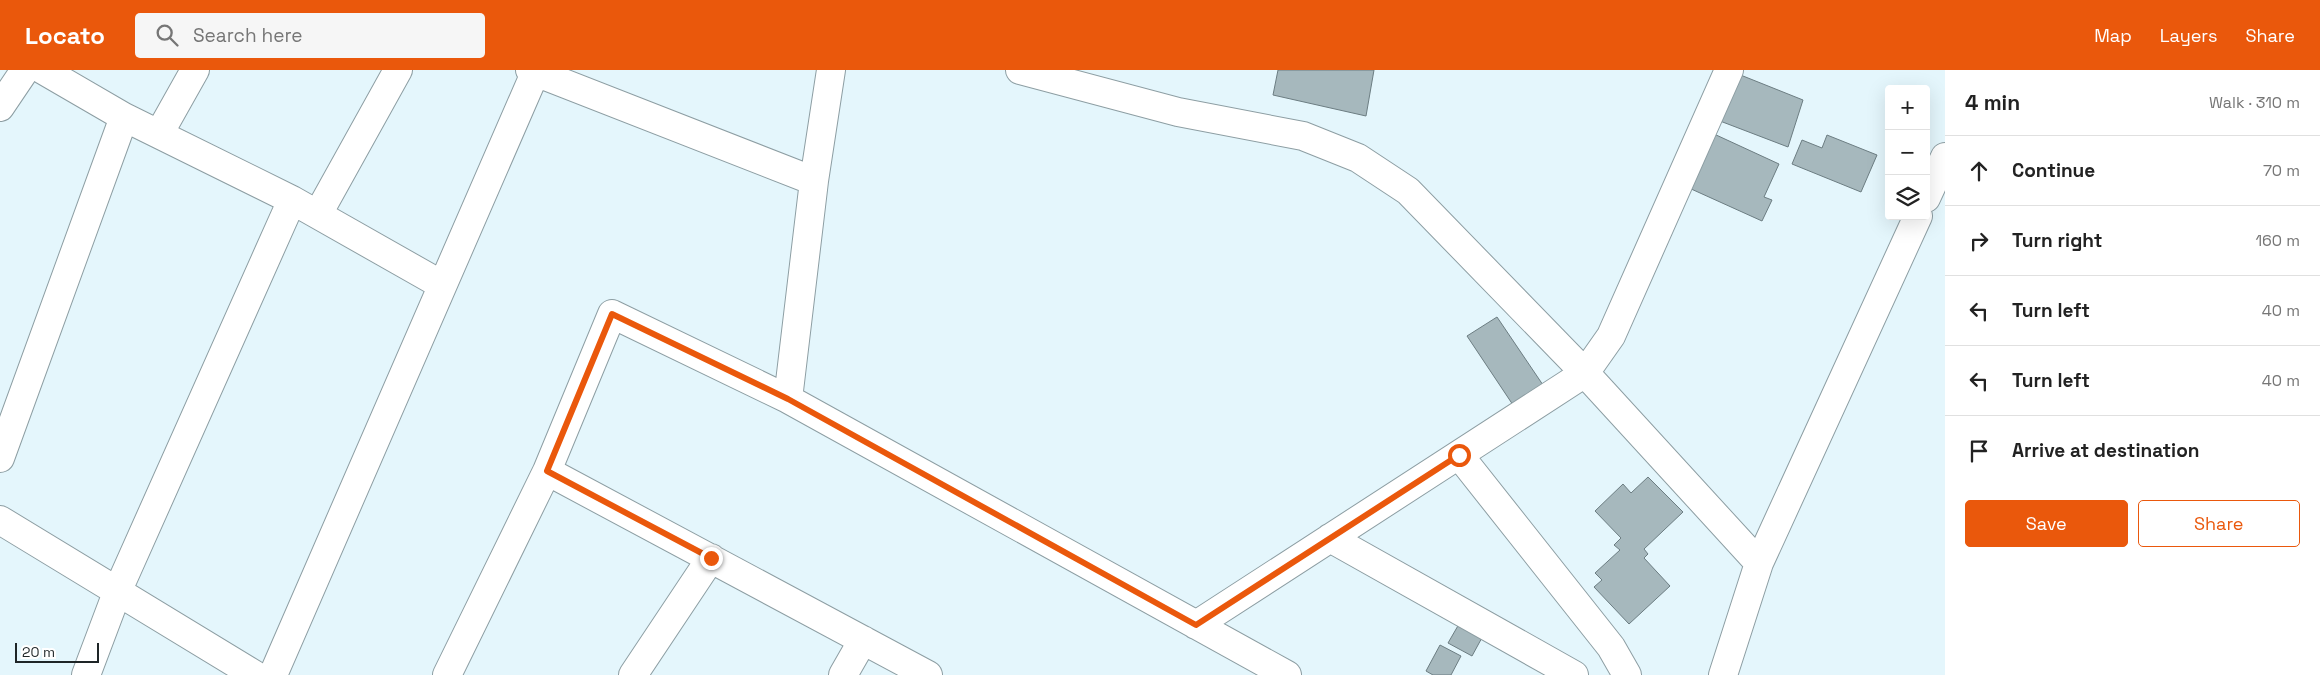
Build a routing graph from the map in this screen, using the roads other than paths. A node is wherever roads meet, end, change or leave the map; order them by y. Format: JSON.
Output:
{"nodes":[{"id":1,"x":26,"y":70,"type":"edge"},
{"id":2,"x":42,"y":70,"type":"edge"},
{"id":3,"x":195,"y":70,"type":"edge"},
{"id":4,"x":398,"y":70,"type":"edge"},
{"id":5,"x":830,"y":70,"type":"edge"},
{"id":6,"x":1729,"y":70,"type":"edge"},
{"id":7,"x":533,"y":71,"type":"edge"},
{"id":8,"x":1031,"y":72,"type":"edge"},
{"id":9,"x":0,"y":108,"type":"edge"},
{"id":10,"x":124,"y":117,"type":"junction"},
{"id":11,"x":159,"y":134,"type":"junction"},
{"id":12,"x":1944,"y":160,"type":"edge"},
{"id":13,"x":814,"y":181,"type":"junction"},
{"id":14,"x":1930,"y":190,"type":"edge"},
{"id":15,"x":292,"y":200,"type":"junction"},
{"id":16,"x":318,"y":214,"type":"junction"},
{"id":17,"x":1916,"y":220,"type":"edge"},
{"id":18,"x":442,"y":285,"type":"junction"},
{"id":19,"x":1585,"y":373,"type":"junction"},
{"id":20,"x":788,"y":399,"type":"junction"},
{"id":21,"x":4,"y":427,"type":"edge"},
{"id":22,"x":1459,"y":455,"type":"junction"},
{"id":23,"x":0,"y":458,"type":"edge"},
{"id":24,"x":547,"y":471,"type":"junction"},
{"id":25,"x":0,"y":520,"type":"edge"},
{"id":26,"x":1330,"y":538,"type":"junction"},
{"id":27,"x":711,"y":558,"type":"junction"},
{"id":28,"x":1759,"y":563,"type":"junction"},
{"id":29,"x":118,"y":590,"type":"junction"},
{"id":30,"x":1196,"y":625,"type":"junction"},
{"id":31,"x":863,"y":640,"type":"junction"},
{"id":32,"x":86,"y":675,"type":"edge"},
{"id":33,"x":255,"y":675,"type":"edge"},
{"id":34,"x":273,"y":675,"type":"edge"},
{"id":35,"x":448,"y":675,"type":"edge"},
{"id":36,"x":633,"y":675,"type":"edge"},
{"id":37,"x":843,"y":675,"type":"edge"},
{"id":38,"x":928,"y":675,"type":"edge"},
{"id":39,"x":1287,"y":675,"type":"edge"},
{"id":40,"x":1574,"y":675,"type":"edge"},
{"id":41,"x":1627,"y":675,"type":"edge"},
{"id":42,"x":1723,"y":675,"type":"edge"}],
"edges":[{"from":1,"to":9,"type":"street"},
{"from":2,"to":10,"type":"street"},
{"from":3,"to":11,"type":"street"},
{"from":4,"to":16,"type":"street"},
{"from":5,"to":13,"type":"street"},
{"from":6,"to":19,"type":"street"},
{"from":7,"to":13,"type":"street"},
{"from":7,"to":18,"type":"street"},
{"from":8,"to":19,"type":"street"},
{"from":10,"to":11,"type":"street"},
{"from":10,"to":21,"type":"street"},
{"from":11,"to":15,"type":"street"},
{"from":12,"to":14,"type":"street"},
{"from":13,"to":20,"type":"street"},
{"from":15,"to":16,"type":"street"},
{"from":15,"to":29,"type":"street"},
{"from":16,"to":18,"type":"street"},
{"from":17,"to":28,"type":"street"},
{"from":18,"to":34,"type":"street"},
{"from":19,"to":22,"type":"street"},
{"from":19,"to":28,"type":"street"},
{"from":20,"to":24,"type":"street"},
{"from":20,"to":30,"type":"street"},
{"from":21,"to":23,"type":"street"},
{"from":22,"to":26,"type":"street"},
{"from":22,"to":41,"type":"street"},
{"from":24,"to":27,"type":"street"},
{"from":24,"to":35,"type":"street"},
{"from":25,"to":29,"type":"street"},
{"from":26,"to":30,"type":"street"},
{"from":26,"to":40,"type":"street"},
{"from":27,"to":31,"type":"street"},
{"from":27,"to":36,"type":"street"},
{"from":28,"to":42,"type":"street"},
{"from":29,"to":32,"type":"street"},
{"from":29,"to":33,"type":"street"},
{"from":30,"to":39,"type":"street"},
{"from":31,"to":37,"type":"street"},
{"from":31,"to":38,"type":"street"}]}
